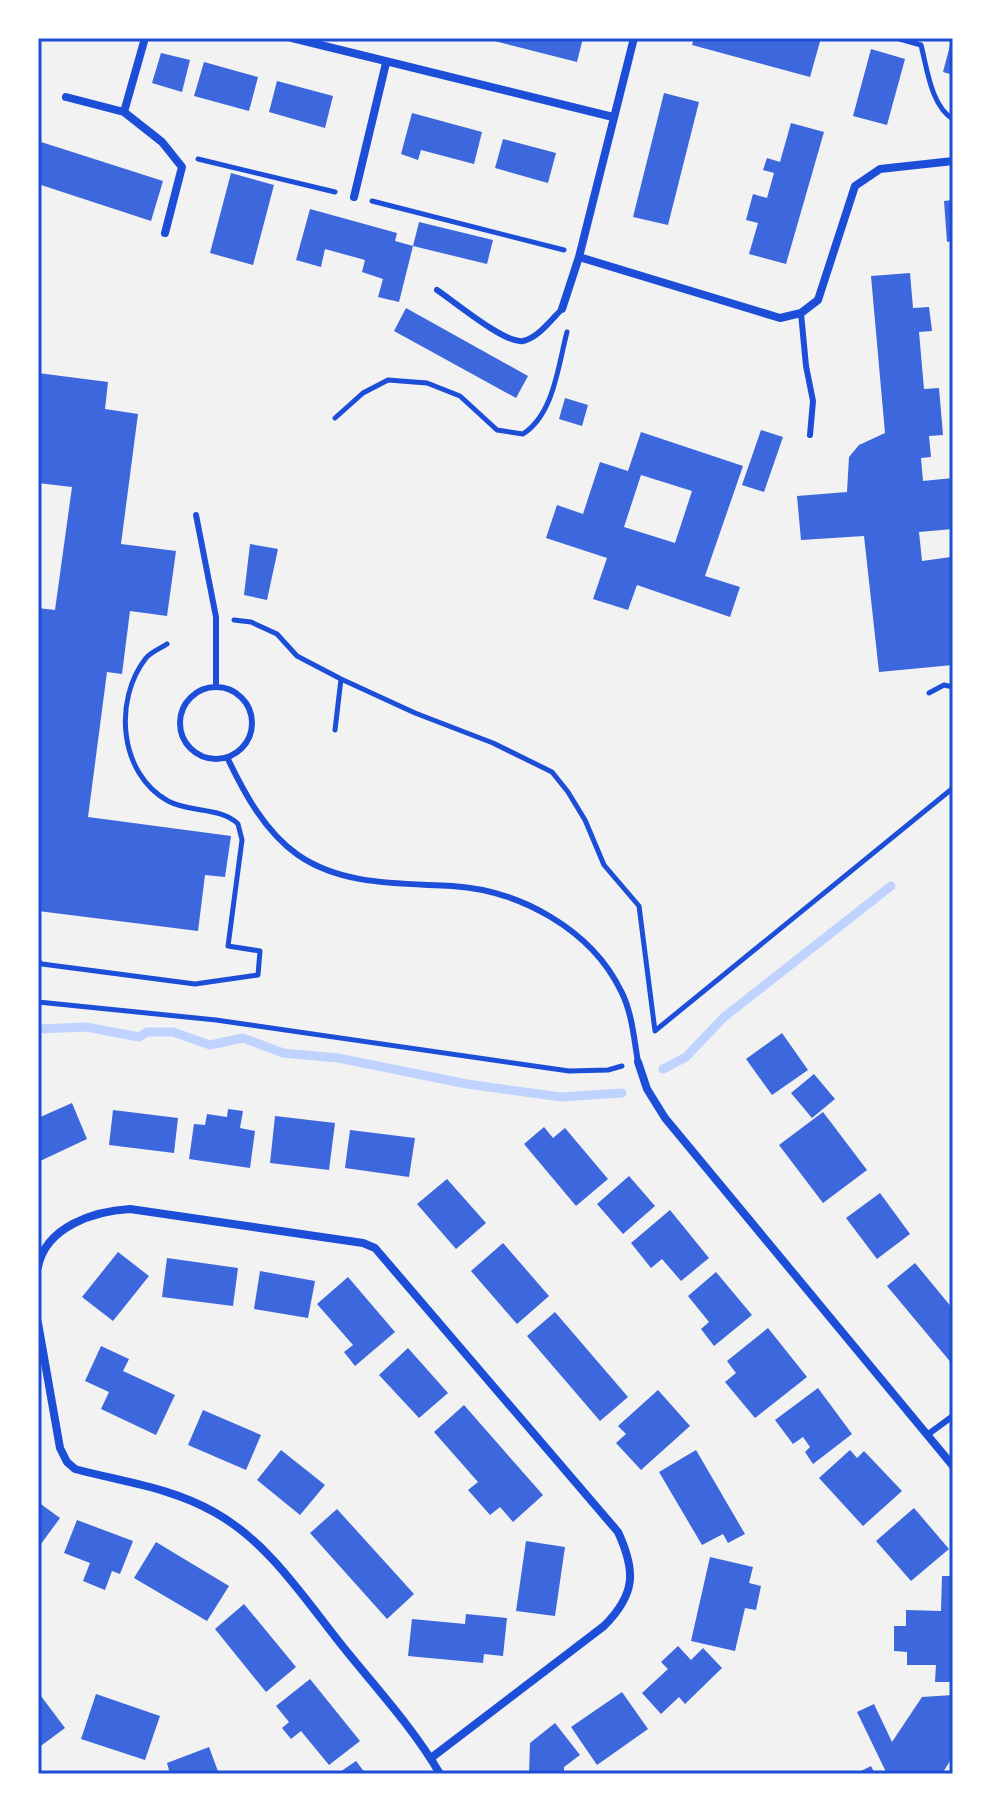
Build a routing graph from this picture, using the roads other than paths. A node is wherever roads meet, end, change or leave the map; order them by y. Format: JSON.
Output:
{"nodes":[{"id":1,"x":145,"y":38,"type":"edge"},
{"id":2,"x":292,"y":38,"type":"edge"},
{"id":3,"x":634,"y":38,"type":"edge"},
{"id":4,"x":386,"y":63,"type":"junction"},
{"id":5,"x":66,"y":97,"type":"dead end"},
{"id":6,"x":124,"y":112,"type":"junction"},
{"id":7,"x":613,"y":117,"type":"junction"},
{"id":8,"x":953,"y":161,"type":"edge"},
{"id":9,"x":354,"y":197,"type":"road end"},
{"id":10,"x":165,"y":233,"type":"dead end"},
{"id":11,"x":580,"y":255,"type":"junction"},
{"id":12,"x":437,"y":290,"type":"dead end"},
{"id":13,"x":562,"y":309,"type":"joint"},
{"id":14,"x":801,"y":313,"type":"junction"},
{"id":15,"x":810,"y":435,"type":"dead end"},
{"id":16,"x":196,"y":515,"type":"dead end"},
{"id":17,"x":216,"y":687,"type":"junction"},
{"id":18,"x":227,"y":757,"type":"junction"},
{"id":19,"x":638,"y":1062,"type":"joint"},
{"id":20,"x":38,"y":1267,"type":"edge"},
{"id":21,"x":38,"y":1323,"type":"edge"},
{"id":22,"x":953,"y":1416,"type":"edge"},
{"id":23,"x":927,"y":1435,"type":"junction"},
{"id":24,"x":953,"y":1466,"type":"edge"},
{"id":25,"x":431,"y":1758,"type":"junction"},
{"id":26,"x":440,"y":1774,"type":"edge"}],
"edges":[{"from":1,"to":6,"type":"street"},
{"from":2,"to":4,"type":"street"},
{"from":3,"to":7,"type":"street"},
{"from":4,"to":7,"type":"street"},
{"from":4,"to":9,"type":"street"},
{"from":5,"to":6,"type":"street"},
{"from":6,"to":10,"type":"street"},
{"from":7,"to":11,"type":"street"},
{"from":8,"to":14,"type":"street"},
{"from":11,"to":13,"type":"street"},
{"from":11,"to":14,"type":"street"},
{"from":12,"to":13,"type":"lane"},
{"from":14,"to":15,"type":"lane"},
{"from":16,"to":17,"type":"lane"},
{"from":17,"to":18,"type":"lane"},
{"from":17,"to":18,"type":"lane"},
{"from":18,"to":19,"type":"lane"},
{"from":19,"to":23,"type":"street"},
{"from":20,"to":25,"type":"street"},
{"from":21,"to":25,"type":"street"},
{"from":22,"to":23,"type":"lane"},
{"from":23,"to":24,"type":"street"},
{"from":25,"to":26,"type":"street"}]}
